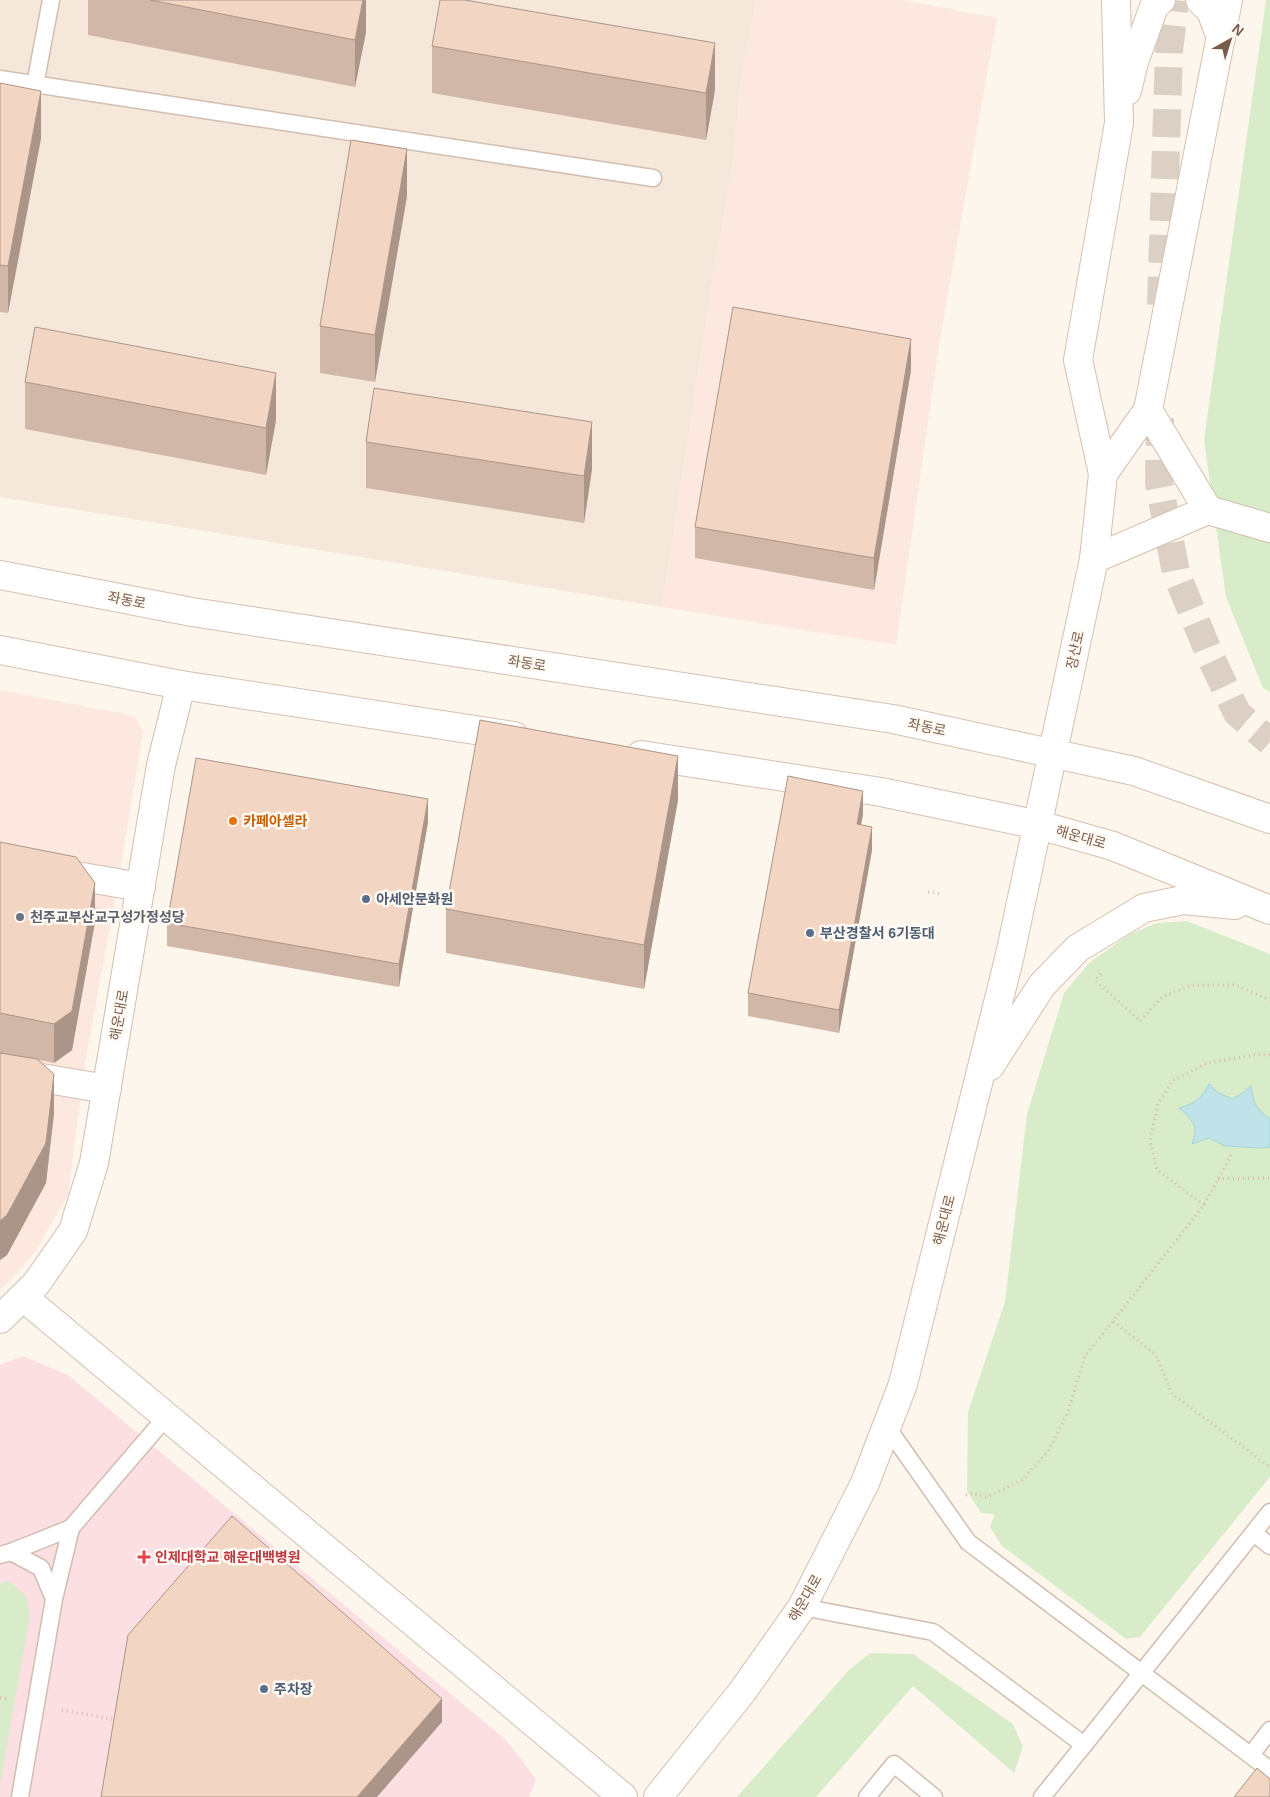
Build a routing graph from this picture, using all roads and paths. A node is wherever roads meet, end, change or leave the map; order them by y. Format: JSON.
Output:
{"nodes":[{"id":1,"x":51,"y":0,"type":"edge"},
{"id":2,"x":1116,"y":0,"type":"edge"},
{"id":3,"x":1161,"y":0,"type":"edge"},
{"id":4,"x":1200,"y":0,"type":"edge"},
{"id":5,"x":1228,"y":0,"type":"edge"},
{"id":6,"x":1221,"y":38,"type":"junction"},
{"id":7,"x":0,"y":79,"type":"edge"},
{"id":8,"x":35,"y":85,"type":"junction"},
{"id":9,"x":1119,"y":123,"type":"junction"},
{"id":10,"x":653,"y":178,"type":"dead end"},
{"id":11,"x":1148,"y":410,"type":"junction"},
{"id":12,"x":1103,"y":474,"type":"junction"},
{"id":13,"x":1208,"y":510,"type":"junction"},
{"id":14,"x":1270,"y":528,"type":"edge"},
{"id":15,"x":1094,"y":559,"type":"junction"},
{"id":16,"x":0,"y":575,"type":"edge"},
{"id":17,"x":0,"y":650,"type":"edge"},
{"id":18,"x":181,"y":685,"type":"junction"},
{"id":19,"x":536,"y":739,"type":"edge"},
{"id":20,"x":615,"y":751,"type":"edge"},
{"id":21,"x":1053,"y":753,"type":"junction"},
{"id":22,"x":1270,"y":818,"type":"edge"},
{"id":23,"x":1039,"y":825,"type":"junction"},
{"id":24,"x":0,"y":863,"type":"edge"},
{"id":25,"x":141,"y":887,"type":"junction"},
{"id":26,"x":928,"y":892,"type":"dead end"},
{"id":27,"x":942,"y":894,"type":"dead end"},
{"id":28,"x":1266,"y":909,"type":"edge"},
{"id":29,"x":1106,"y":968,"type":"dead end"},
{"id":30,"x":1270,"y":1000,"type":"edge"},
{"id":31,"x":1270,"y":1055,"type":"edge"},
{"id":32,"x":0,"y":1071,"type":"edge"},
{"id":33,"x":978,"y":1086,"type":"junction"},
{"id":34,"x":107,"y":1089,"type":"junction"},
{"id":35,"x":1231,"y":1155,"type":"dead end"},
{"id":36,"x":1270,"y":1178,"type":"edge"},
{"id":37,"x":1218,"y":1179,"type":"junction"},
{"id":38,"x":1204,"y":1205,"type":"junction"},
{"id":39,"x":23,"y":1297,"type":"junction"},
{"id":40,"x":0,"y":1319,"type":"edge"},
{"id":41,"x":1113,"y":1321,"type":"junction"},
{"id":42,"x":167,"y":1416,"type":"junction"},
{"id":43,"x":887,"y":1426,"type":"junction"},
{"id":44,"x":1270,"y":1467,"type":"edge"},
{"id":45,"x":942,"y":1505,"type":"junction"},
{"id":46,"x":1270,"y":1512,"type":"edge"},
{"id":47,"x":72,"y":1528,"type":"junction"},
{"id":48,"x":1254,"y":1533,"type":"junction"},
{"id":49,"x":1270,"y":1546,"type":"edge"},
{"id":50,"x":5,"y":1554,"type":"edge"},
{"id":51,"x":54,"y":1599,"type":"junction"},
{"id":52,"x":802,"y":1607,"type":"junction"},
{"id":53,"x":1143,"y":1672,"type":"junction"},
{"id":54,"x":1270,"y":1730,"type":"edge"},
{"id":55,"x":1084,"y":1745,"type":"junction"},
{"id":56,"x":1251,"y":1755,"type":"junction"},
{"id":57,"x":1270,"y":1770,"type":"edge"},
{"id":58,"x":25,"y":1796,"type":"edge"},
{"id":59,"x":623,"y":1797,"type":"edge"},
{"id":60,"x":658,"y":1797,"type":"edge"},
{"id":61,"x":867,"y":1797,"type":"edge"},
{"id":62,"x":934,"y":1797,"type":"edge"},
{"id":63,"x":1042,"y":1797,"type":"edge"}],
"edges":[{"from":1,"to":8,"type":"lane"},
{"from":2,"to":9,"type":"main road"},
{"from":3,"to":9,"type":"main road"},
{"from":4,"to":6,"type":"main road"},
{"from":5,"to":6,"type":"main road"},
{"from":6,"to":11,"type":"main road"},
{"from":7,"to":8,"type":"lane"},
{"from":8,"to":10,"type":"lane"},
{"from":9,"to":12,"type":"main road"},
{"from":11,"to":12,"type":"main road"},
{"from":11,"to":13,"type":"main road"},
{"from":12,"to":15,"type":"main road","name":"장산로"},
{"from":13,"to":14,"type":"main road"},
{"from":13,"to":15,"type":"main road"},
{"from":15,"to":21,"type":"main road","name":"장산로"},
{"from":16,"to":21,"type":"main road","name":"좌동로"},
{"from":17,"to":18,"type":"main road"},
{"from":18,"to":19,"type":"main road"},
{"from":18,"to":25,"type":"main road","name":"해운대로"},
{"from":20,"to":23,"type":"main road"},
{"from":21,"to":22,"type":"main road"},
{"from":21,"to":23,"type":"main road","name":"장산로"},
{"from":23,"to":28,"type":"main road","name":"해운대로"},
{"from":23,"to":33,"type":"main road","name":"해운대로"},
{"from":24,"to":25,"type":"main road"},
{"from":25,"to":34,"type":"main road","name":"해운대로"},
{"from":26,"to":27,"type":"path"},
{"from":28,"to":33,"type":"main road"},
{"from":29,"to":30,"type":"path"},
{"from":31,"to":38,"type":"path"},
{"from":32,"to":34,"type":"main road"},
{"from":33,"to":43,"type":"main road","name":"해운대로"},
{"from":34,"to":39,"type":"main road","name":"해운대로"},
{"from":35,"to":37,"type":"path"},
{"from":36,"to":37,"type":"path"},
{"from":37,"to":38,"type":"path"},
{"from":38,"to":41,"type":"path"},
{"from":39,"to":40,"type":"main road","name":"해운대로"},
{"from":39,"to":42,"type":"main road"},
{"from":41,"to":44,"type":"path"},
{"from":41,"to":45,"type":"path"},
{"from":42,"to":47,"type":"lane"},
{"from":42,"to":59,"type":"main road"},
{"from":43,"to":45,"type":"lane"},
{"from":43,"to":52,"type":"main road","name":"해운대로"},
{"from":45,"to":53,"type":"lane"},
{"from":46,"to":48,"type":"lane"},
{"from":47,"to":50,"type":"lane"},
{"from":47,"to":51,"type":"lane"},
{"from":48,"to":49,"type":"lane"},
{"from":48,"to":53,"type":"lane"},
{"from":50,"to":51,"type":"lane"},
{"from":51,"to":58,"type":"lane"},
{"from":52,"to":55,"type":"lane"},
{"from":52,"to":60,"type":"main road","name":"해운대로"},
{"from":53,"to":55,"type":"lane"},
{"from":53,"to":56,"type":"lane"},
{"from":54,"to":56,"type":"lane"},
{"from":55,"to":63,"type":"lane"},
{"from":56,"to":57,"type":"lane"},
{"from":61,"to":62,"type":"lane"}]}
